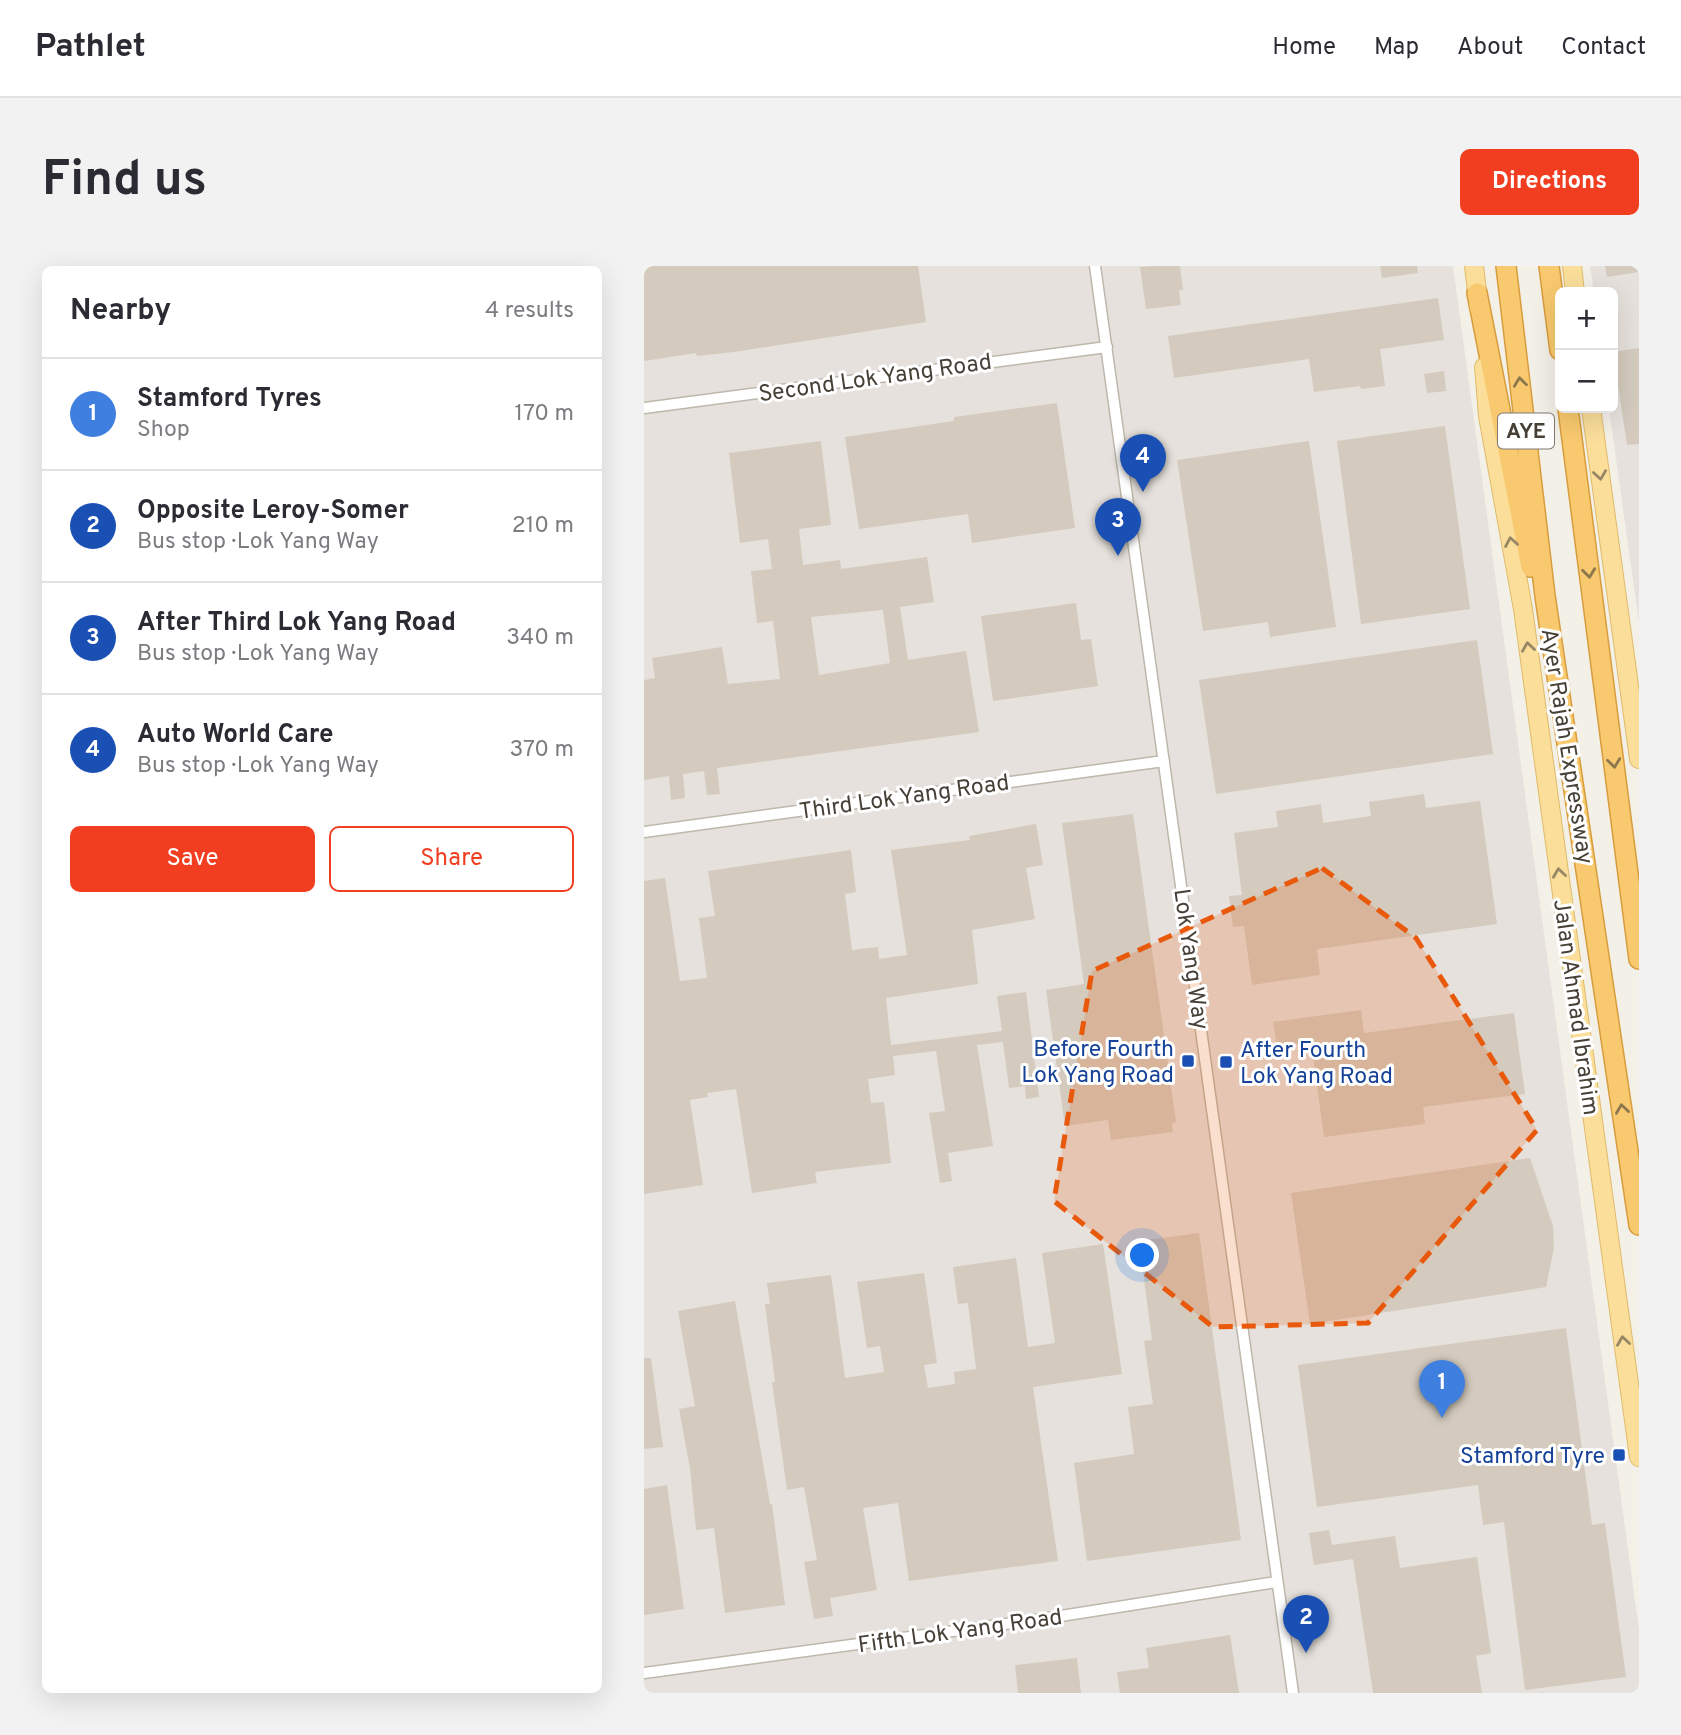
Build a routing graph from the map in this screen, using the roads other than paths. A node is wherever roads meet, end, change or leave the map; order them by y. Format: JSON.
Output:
{"nodes":[{"id":1,"x":1095,"y":266,"type":"edge"},
{"id":2,"x":1474,"y":266,"type":"edge"},
{"id":3,"x":1506,"y":266,"type":"edge"},
{"id":4,"x":1549,"y":266,"type":"edge"},
{"id":5,"x":1572,"y":266,"type":"edge"},
{"id":6,"x":1574,"y":287,"type":"edge"},
{"id":7,"x":1478,"y":293,"type":"junction"},
{"id":8,"x":1555,"y":312,"type":"edge"},
{"id":9,"x":1107,"y":347,"type":"junction"},
{"id":10,"x":644,"y":408,"type":"edge"},
{"id":11,"x":1569,"y":413,"type":"edge"},
{"id":12,"x":1592,"y":413,"type":"edge"},
{"id":13,"x":1545,"y":596,"type":"junction"},
{"id":14,"x":1639,"y":759,"type":"edge"},
{"id":15,"x":1164,"y":761,"type":"junction"},
{"id":16,"x":644,"y":832,"type":"edge"},
{"id":17,"x":1639,"y":960,"type":"edge"},
{"id":18,"x":1639,"y":1225,"type":"edge"},
{"id":19,"x":1639,"y":1457,"type":"edge"},
{"id":20,"x":1276,"y":1582,"type":"junction"},
{"id":21,"x":644,"y":1673,"type":"edge"},
{"id":22,"x":1293,"y":1693,"type":"edge"}],
"edges":[{"from":1,"to":9,"type":"street","name":"Lok Yang Way"},
{"from":2,"to":7,"type":"main road","name":"Jalan Ahmad Ibrahim"},
{"from":13,"to":3,"type":"highway","name":"Ayer Rajah Expressway","number":"AYE","one_way":true},
{"from":4,"to":8,"type":"highway"},
{"from":5,"to":6,"type":"main road"},
{"from":7,"to":13,"type":"highway"},
{"from":19,"to":7,"type":"main road","name":"Jalan Ahmad Ibrahim","one_way":true},
{"from":9,"to":10,"type":"street","name":"Second Lok Yang Road"},
{"from":9,"to":15,"type":"street","name":"Lok Yang Way"},
{"from":11,"to":17,"type":"highway","name":"Ayer Rajah Expressway","number":"AYE","one_way":true},
{"from":12,"to":14,"type":"main road","one_way":true},
{"from":18,"to":13,"type":"highway","name":"Ayer Rajah Expressway","number":"AYE","one_way":true},
{"from":15,"to":16,"type":"street","name":"Third Lok Yang Road"},
{"from":15,"to":20,"type":"street","name":"Lok Yang Way"},
{"from":20,"to":21,"type":"street","name":"Fifth Lok Yang Road"},
{"from":20,"to":22,"type":"street","name":"Lok Yang Way"}]}
